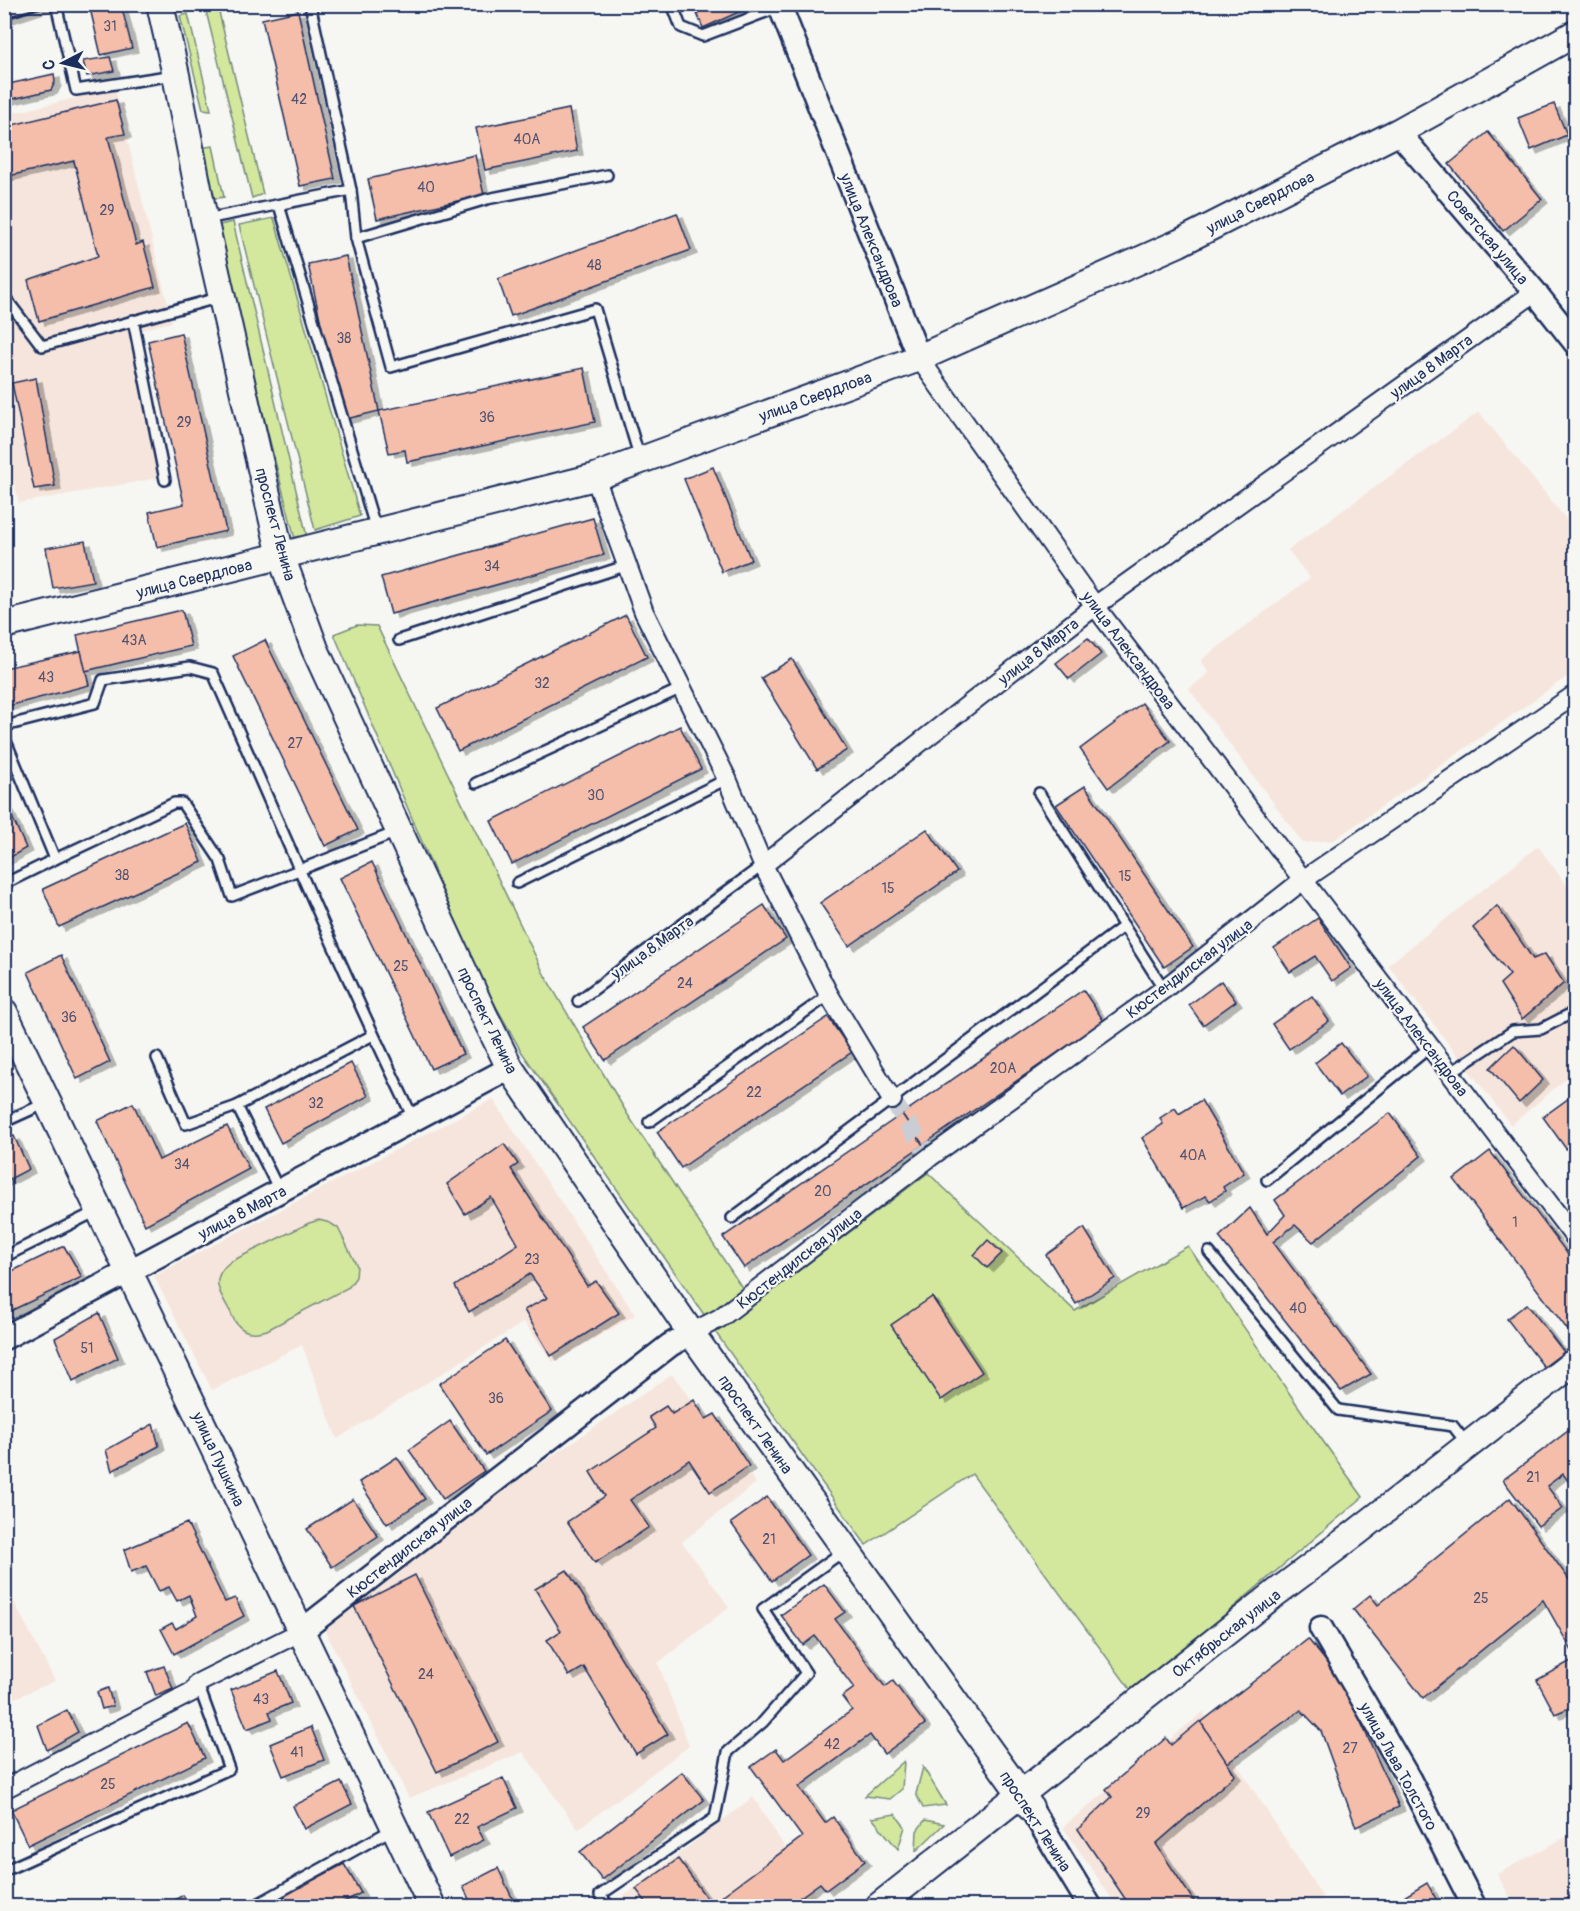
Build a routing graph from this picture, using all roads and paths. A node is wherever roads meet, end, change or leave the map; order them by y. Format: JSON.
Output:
{"nodes":[{"id":1,"x":31,"y":4,"type":"edge"},
{"id":2,"x":56,"y":4,"type":"edge"},
{"id":3,"x":160,"y":4,"type":"edge"},
{"id":4,"x":310,"y":4,"type":"edge"},
{"id":5,"x":672,"y":4,"type":"edge"},
{"id":6,"x":779,"y":5,"type":"edge"},
{"id":7,"x":4,"y":12,"type":"edge"},
{"id":8,"x":1575,"y":33,"type":"edge"},
{"id":9,"x":176,"y":75,"type":"junction"},
{"id":10,"x":1398,"y":132,"type":"junction"},
{"id":11,"x":607,"y":175,"type":"dead end"},
{"id":12,"x":351,"y":190,"type":"junction"},
{"id":13,"x":279,"y":205,"type":"junction"},
{"id":14,"x":204,"y":219,"type":"junction"},
{"id":15,"x":356,"y":238,"type":"junction"},
{"id":16,"x":1535,"y":292,"type":"junction"},
{"id":17,"x":4,"y":296,"type":"edge"},
{"id":18,"x":221,"y":297,"type":"junction"},
{"id":19,"x":133,"y":320,"type":"junction"},
{"id":20,"x":1575,"y":344,"type":"edge"},
{"id":21,"x":919,"y":358,"type":"junction"},
{"id":22,"x":640,"y":460,"type":"junction"},
{"id":23,"x":595,"y":477,"type":"junction"},
{"id":24,"x":165,"y":480,"type":"dead end"},
{"id":25,"x":377,"y":532,"type":"junction"},
{"id":26,"x":281,"y":556,"type":"junction"},
{"id":27,"x":628,"y":566,"type":"junction"},
{"id":28,"x":1095,"y":606,"type":"junction"},
{"id":29,"x":4,"y":625,"type":"edge"},
{"id":30,"x":399,"y":640,"type":"dead end"},
{"id":31,"x":682,"y":688,"type":"junction"},
{"id":32,"x":1575,"y":694,"type":"edge"},
{"id":33,"x":727,"y":779,"type":"junction"},
{"id":34,"x":476,"y":783,"type":"dead end"},
{"id":35,"x":1039,"y":793,"type":"dead end"},
{"id":36,"x":399,"y":831,"type":"junction"},
{"id":37,"x":55,"y":859,"type":"junction"},
{"id":38,"x":763,"y":866,"type":"junction"},
{"id":39,"x":300,"y":870,"type":"junction"},
{"id":40,"x":1303,"y":880,"type":"junction"},
{"id":41,"x":4,"y":884,"type":"edge"},
{"id":42,"x":517,"y":884,"type":"dead end"},
{"id":43,"x":1124,"y":926,"type":"junction"},
{"id":44,"x":1164,"y":989,"type":"junction"},
{"id":45,"x":829,"y":995,"type":"junction"},
{"id":46,"x":578,"y":1001,"type":"dead end"},
{"id":47,"x":1575,"y":1011,"type":"edge"},
{"id":48,"x":8,"y":1026,"type":"edge"},
{"id":49,"x":373,"y":1035,"type":"junction"},
{"id":50,"x":1430,"y":1047,"type":"junction"},
{"id":51,"x":158,"y":1058,"type":"dead end"},
{"id":52,"x":510,"y":1068,"type":"junction"},
{"id":53,"x":1450,"y":1073,"type":"junction"},
{"id":54,"x":892,"y":1100,"type":"junction"},
{"id":55,"x":48,"y":1102,"type":"junction"},
{"id":56,"x":237,"y":1106,"type":"junction"},
{"id":57,"x":414,"y":1120,"type":"junction"},
{"id":58,"x":4,"y":1122,"type":"edge"},
{"id":59,"x":649,"y":1122,"type":"dead end"},
{"id":60,"x":1267,"y":1180,"type":"dead end"},
{"id":61,"x":280,"y":1192,"type":"junction"},
{"id":62,"x":101,"y":1210,"type":"junction"},
{"id":63,"x":732,"y":1218,"type":"dead end"},
{"id":64,"x":1575,"y":1239,"type":"edge"},
{"id":65,"x":1209,"y":1252,"type":"dead end"},
{"id":66,"x":4,"y":1257,"type":"edge"},
{"id":67,"x":131,"y":1272,"type":"junction"},
{"id":68,"x":691,"y":1334,"type":"junction"},
{"id":69,"x":4,"y":1338,"type":"edge"},
{"id":70,"x":1575,"y":1361,"type":"edge"},
{"id":71,"x":1575,"y":1378,"type":"edge"},
{"id":72,"x":1472,"y":1451,"type":"junction"},
{"id":73,"x":845,"y":1550,"type":"junction"},
{"id":74,"x":1321,"y":1628,"type":"dead end"},
{"id":75,"x":300,"y":1632,"type":"junction"},
{"id":76,"x":198,"y":1683,"type":"junction"},
{"id":77,"x":4,"y":1789,"type":"edge"},
{"id":78,"x":1025,"y":1801,"type":"junction"},
{"id":79,"x":394,"y":1828,"type":"junction"},
{"id":80,"x":4,"y":1871,"type":"edge"},
{"id":81,"x":254,"y":1906,"type":"edge"},
{"id":82,"x":432,"y":1906,"type":"edge"},
{"id":83,"x":609,"y":1906,"type":"edge"},
{"id":84,"x":879,"y":1906,"type":"edge"},
{"id":85,"x":903,"y":1906,"type":"edge"},
{"id":86,"x":1090,"y":1906,"type":"edge"},
{"id":87,"x":1474,"y":1906,"type":"edge"}],
"edges":[{"from":1,"to":7,"type":"lane"},
{"from":2,"to":9,"type":"lane"},
{"from":3,"to":9,"type":"main road","name":"проспект Ленина"},
{"from":4,"to":12,"type":"lane"},
{"from":5,"to":6,"type":"lane"},
{"from":6,"to":21,"type":"street","name":"улица Александрова"},
{"from":8,"to":10,"type":"main road","name":"улица Свердлова"},
{"from":9,"to":14,"type":"main road","name":"проспект Ленина"},
{"from":10,"to":16,"type":"street","name":"Советская улица"},
{"from":10,"to":21,"type":"main road","name":"улица Свердлова"},
{"from":11,"to":15,"type":"lane"},
{"from":12,"to":13,"type":"lane"},
{"from":12,"to":15,"type":"lane"},
{"from":13,"to":14,"type":"lane"},
{"from":13,"to":25,"type":"lane"},
{"from":14,"to":18,"type":"main road","name":"проспект Ленина"},
{"from":15,"to":22,"type":"lane"},
{"from":16,"to":20,"type":"street","name":"Советская улица"},
{"from":16,"to":28,"type":"street","name":"улица 8 Марта"},
{"from":17,"to":19,"type":"lane"},
{"from":18,"to":19,"type":"lane"},
{"from":18,"to":26,"type":"main road","name":"проспект Ленина"},
{"from":19,"to":24,"type":"lane"},
{"from":21,"to":22,"type":"main road","name":"улица Свердлова"},
{"from":21,"to":28,"type":"street","name":"улица Александрова"},
{"from":22,"to":23,"type":"main road","name":"улица Свердлова"},
{"from":23,"to":25,"type":"main road","name":"улица Свердлова"},
{"from":23,"to":27,"type":"street"},
{"from":25,"to":26,"type":"main road","name":"улица Свердлова"},
{"from":26,"to":29,"type":"main road","name":"улица Свердлова"},
{"from":26,"to":36,"type":"main road","name":"проспект Ленина"},
{"from":27,"to":30,"type":"lane"},
{"from":27,"to":31,"type":"street"},
{"from":28,"to":38,"type":"street","name":"улица 8 Марта"},
{"from":28,"to":40,"type":"street","name":"улица Александрова"},
{"from":31,"to":33,"type":"street"},
{"from":31,"to":34,"type":"lane"},
{"from":32,"to":40,"type":"street","name":"Кюстендилская улица"},
{"from":33,"to":38,"type":"street"},
{"from":33,"to":42,"type":"lane"},
{"from":35,"to":43,"type":"lane"},
{"from":36,"to":39,"type":"lane"},
{"from":36,"to":52,"type":"main road","name":"проспект Ленина"},
{"from":37,"to":39,"type":"lane"},
{"from":37,"to":39,"type":"lane"},
{"from":37,"to":41,"type":"lane"},
{"from":38,"to":45,"type":"street"},
{"from":38,"to":46,"type":"lane","name":"улица 8 Марта"},
{"from":39,"to":49,"type":"lane"},
{"from":40,"to":44,"type":"street","name":"Кюстендилская улица"},
{"from":40,"to":50,"type":"street","name":"улица Александрова"},
{"from":43,"to":44,"type":"lane"},
{"from":43,"to":54,"type":"lane"},
{"from":44,"to":68,"type":"street","name":"Кюстендилская улица"},
{"from":45,"to":54,"type":"street"},
{"from":45,"to":59,"type":"lane"},
{"from":47,"to":53,"type":"lane"},
{"from":48,"to":55,"type":"main road","name":"улица Пушкина"},
{"from":49,"to":56,"type":"lane"},
{"from":49,"to":57,"type":"lane"},
{"from":50,"to":53,"type":"street","name":"улица Александрова"},
{"from":50,"to":60,"type":"lane"},
{"from":51,"to":56,"type":"lane"},
{"from":52,"to":57,"type":"street","name":"улица 8 Марта"},
{"from":52,"to":68,"type":"main road","name":"проспект Ленина"},
{"from":53,"to":64,"type":"street","name":"улица Александрова"},
{"from":54,"to":63,"type":"lane"},
{"from":55,"to":58,"type":"lane"},
{"from":55,"to":62,"type":"main road","name":"улица Пушкина"},
{"from":56,"to":61,"type":"lane"},
{"from":57,"to":61,"type":"street","name":"улица 8 Марта"},
{"from":61,"to":67,"type":"street","name":"улица 8 Марта"},
{"from":62,"to":66,"type":"lane"},
{"from":62,"to":67,"type":"main road","name":"улица Пушкина"},
{"from":65,"to":72,"type":"lane"},
{"from":67,"to":69,"type":"street","name":"улица 8 Марта"},
{"from":67,"to":75,"type":"main road","name":"улица Пушкина"},
{"from":68,"to":73,"type":"main road","name":"проспект Ленина"},
{"from":68,"to":75,"type":"street","name":"Кюстендилская улица"},
{"from":70,"to":72,"type":"main road","name":"Октябрьская улица"},
{"from":71,"to":72,"type":"main road","name":"Октябрьская улица"},
{"from":72,"to":78,"type":"main road","name":"Октябрьская улица"},
{"from":73,"to":78,"type":"main road","name":"проспект Ленина"},
{"from":73,"to":83,"type":"lane"},
{"from":74,"to":87,"type":"street","name":"улица Льва Толстого"},
{"from":75,"to":76,"type":"street","name":"Кюстендилская улица"},
{"from":75,"to":79,"type":"main road","name":"улица Пушкина"},
{"from":76,"to":77,"type":"street","name":"Кюстендилская улица"},
{"from":76,"to":80,"type":"lane"},
{"from":78,"to":84,"type":"main road","name":"Октябрьская улица"},
{"from":78,"to":85,"type":"main road","name":"Октябрьская улица"},
{"from":78,"to":86,"type":"street","name":"проспект Ленина"},
{"from":79,"to":81,"type":"lane"},
{"from":79,"to":82,"type":"main road","name":"улица Пушкина"}]}
